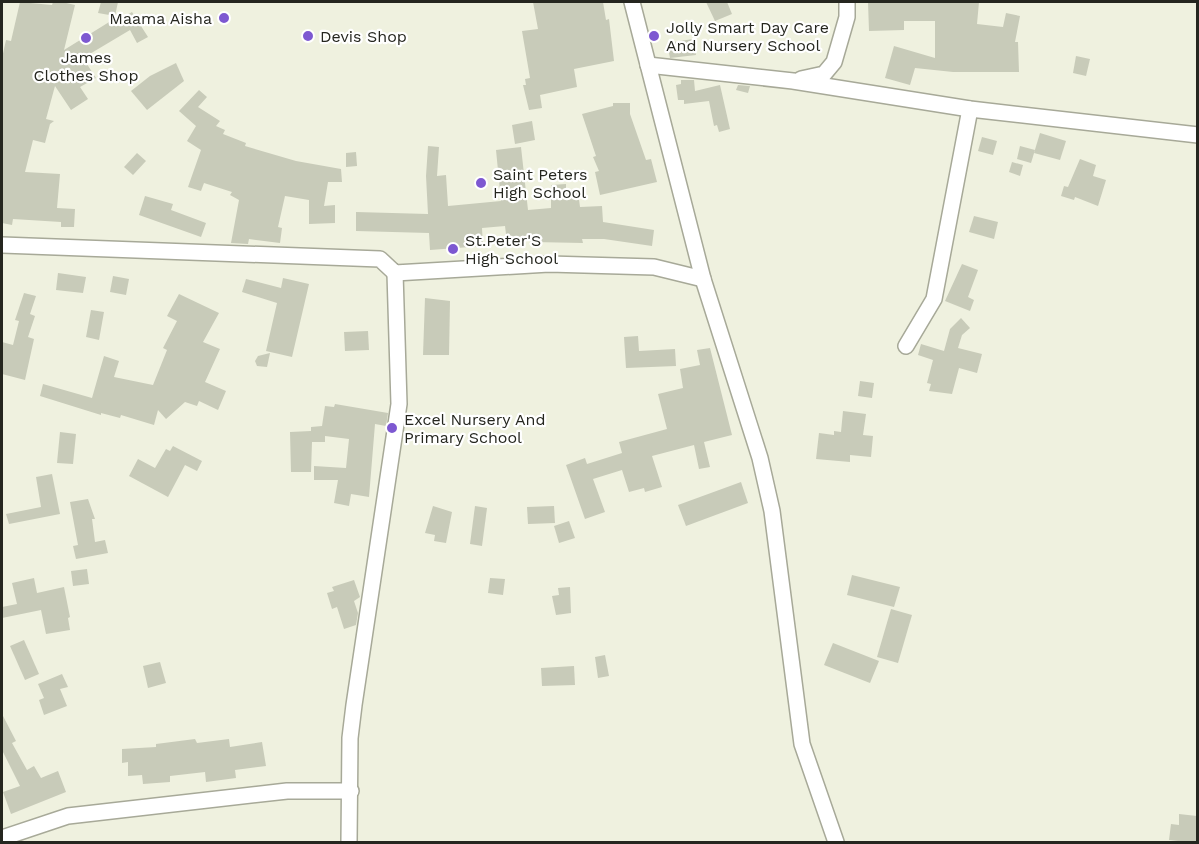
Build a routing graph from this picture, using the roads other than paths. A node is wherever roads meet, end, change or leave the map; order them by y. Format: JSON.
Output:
{"nodes":[{"id":1,"x":632,"y":2,"type":"edge"},
{"id":2,"x":847,"y":2,"type":"edge"},
{"id":3,"x":648,"y":65,"type":"junction"},
{"id":4,"x":793,"y":81,"type":"junction"},
{"id":5,"x":970,"y":109,"type":"junction"},
{"id":6,"x":1197,"y":135,"type":"edge"},
{"id":7,"x":2,"y":245,"type":"edge"},
{"id":8,"x":395,"y":273,"type":"junction"},
{"id":9,"x":703,"y":279,"type":"junction"},
{"id":10,"x":906,"y":346,"type":"dead end"},
{"id":11,"x":351,"y":791,"type":"junction"},
{"id":12,"x":2,"y":838,"type":"edge"},
{"id":13,"x":349,"y":843,"type":"edge"},
{"id":14,"x":836,"y":843,"type":"edge"}],
"edges":[{"from":1,"to":3,"type":"street"},
{"from":2,"to":4,"type":"street"},
{"from":3,"to":4,"type":"street"},
{"from":3,"to":9,"type":"street"},
{"from":4,"to":5,"type":"street"},
{"from":5,"to":6,"type":"street"},
{"from":5,"to":10,"type":"street"},
{"from":7,"to":8,"type":"street"},
{"from":8,"to":9,"type":"street"},
{"from":8,"to":11,"type":"street"},
{"from":9,"to":14,"type":"street"},
{"from":11,"to":12,"type":"street"},
{"from":11,"to":13,"type":"street"}]}
